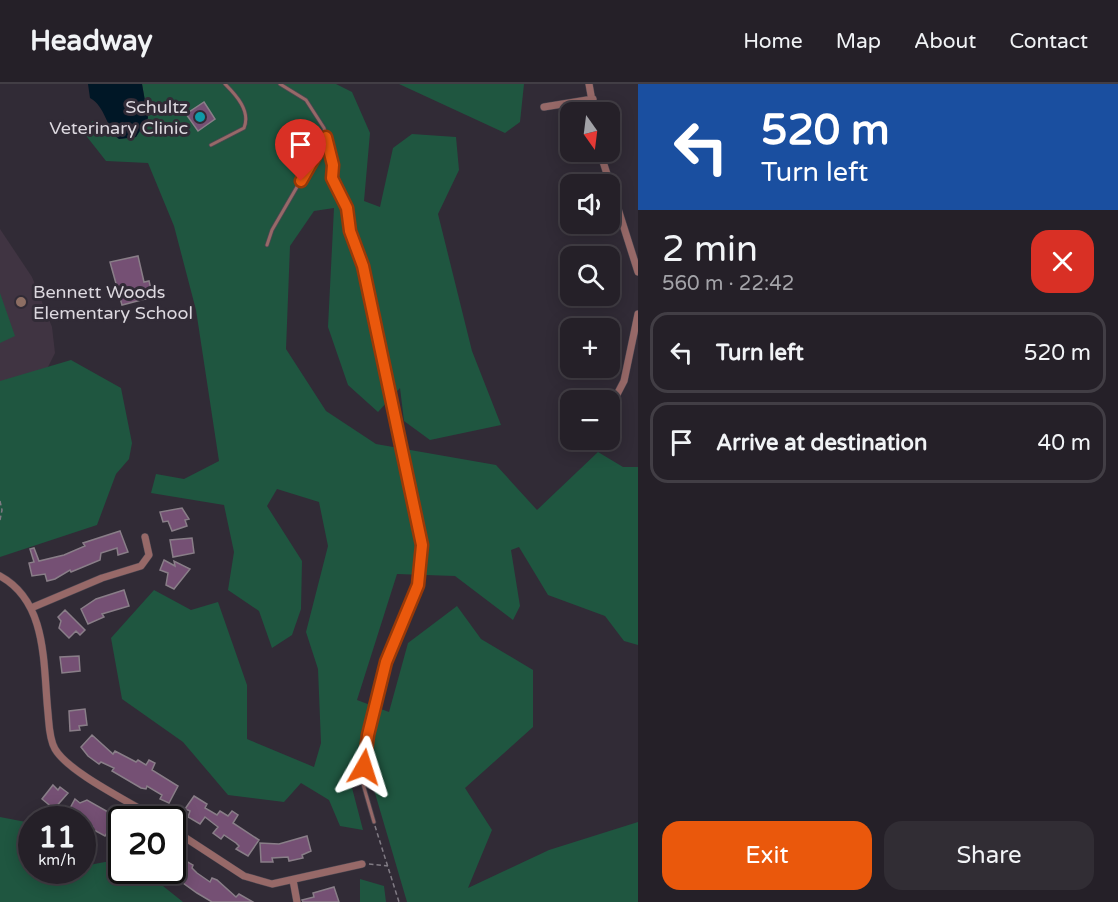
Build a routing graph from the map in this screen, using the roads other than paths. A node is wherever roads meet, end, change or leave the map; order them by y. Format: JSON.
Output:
{"nodes":[{"id":1,"x":225,"y":84,"type":"edge"},
{"id":2,"x":280,"y":84,"type":"edge"},
{"id":3,"x":590,"y":84,"type":"edge"},
{"id":4,"x":593,"y":99,"type":"junction"},
{"id":5,"x":593,"y":102,"type":"edge"},
{"id":6,"x":544,"y":107,"type":"dead end"},
{"id":7,"x":326,"y":137,"type":"junction"},
{"id":8,"x":212,"y":145,"type":"dead end"},
{"id":9,"x":603,"y":162,"type":"edge"},
{"id":10,"x":267,"y":245,"type":"dead end"},
{"id":11,"x":638,"y":272,"type":"edge"},
{"id":12,"x":638,"y":314,"type":"edge"},
{"id":13,"x":619,"y":390,"type":"edge"},
{"id":14,"x":145,"y":537,"type":"dead end"},
{"id":15,"x":0,"y":576,"type":"edge"},
{"id":16,"x":31,"y":608,"type":"junction"},
{"id":17,"x":136,"y":806,"type":"edge"},
{"id":18,"x":374,"y":822,"type":"road end"},
{"id":19,"x":186,"y":838,"type":"edge"},
{"id":20,"x":362,"y":864,"type":"road end"},
{"id":21,"x":293,"y":880,"type":"junction"},
{"id":22,"x":297,"y":902,"type":"edge"}],
"edges":[{"from":1,"to":8,"type":"lane"},
{"from":2,"to":7,"type":"lane"},
{"from":3,"to":4,"type":"street"},
{"from":4,"to":5,"type":"street"},
{"from":4,"to":6,"type":"street"},
{"from":7,"to":10,"type":"lane"},
{"from":7,"to":18,"type":"lane"},
{"from":9,"to":11,"type":"street"},
{"from":12,"to":13,"type":"street"},
{"from":14,"to":16,"type":"street"},
{"from":15,"to":16,"type":"street"},
{"from":16,"to":17,"type":"street"},
{"from":19,"to":21,"type":"street"},
{"from":20,"to":21,"type":"street"},
{"from":21,"to":22,"type":"street"}]}
